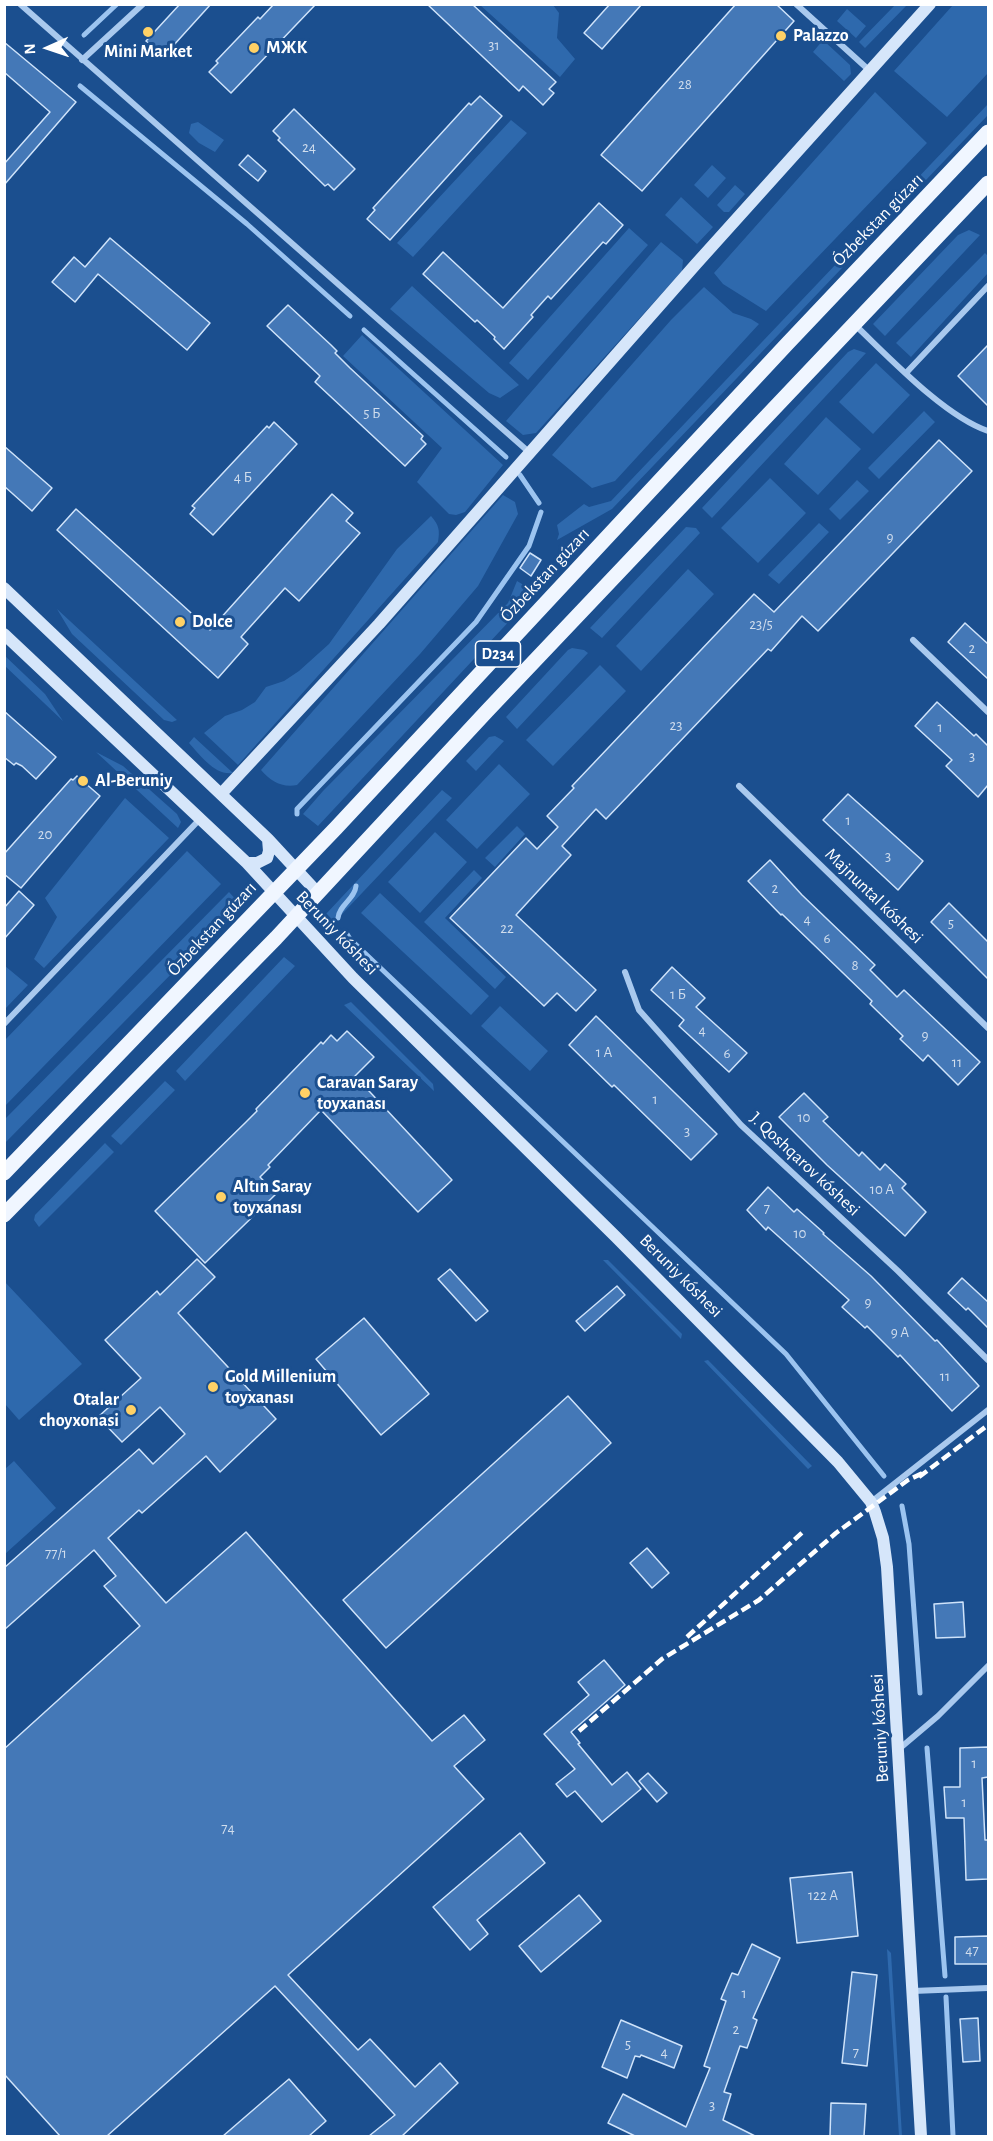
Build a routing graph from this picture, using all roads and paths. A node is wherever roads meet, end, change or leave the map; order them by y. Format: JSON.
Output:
{"nodes":[{"id":1,"x":20,"y":4,"type":"edge"},
{"id":2,"x":143,"y":4,"type":"edge"},
{"id":3,"x":796,"y":4,"type":"edge"},
{"id":4,"x":930,"y":4,"type":"edge"},
{"id":5,"x":82,"y":60,"type":"junction"},
{"id":6,"x":870,"y":71,"type":"junction"},
{"id":7,"x":988,"y":132,"type":"edge"},
{"id":8,"x":988,"y":183,"type":"edge"},
{"id":9,"x":988,"y":286,"type":"edge"},
{"id":10,"x":854,"y":324,"type":"junction"},
{"id":11,"x":906,"y":372,"type":"junction"},
{"id":12,"x":988,"y":431,"type":"edge"},
{"id":13,"x":531,"y":453,"type":"junction"},
{"id":14,"x":4,"y":588,"type":"edge"},
{"id":15,"x":4,"y":634,"type":"edge"},
{"id":16,"x":913,"y":640,"type":"dead end"},
{"id":17,"x":988,"y":712,"type":"edge"},
{"id":18,"x":739,"y":786,"type":"dead end"},
{"id":19,"x":221,"y":794,"type":"junction"},
{"id":20,"x":201,"y":819,"type":"junction"},
{"id":21,"x":268,"y":839,"type":"junction"},
{"id":22,"x":247,"y":863,"type":"junction"},
{"id":23,"x":296,"y":869,"type":"junction"},
{"id":24,"x":273,"y":892,"type":"junction"},
{"id":25,"x":317,"y":892,"type":"junction"},
{"id":26,"x":295,"y":916,"type":"junction"},
{"id":27,"x":625,"y":972,"type":"dead end"},
{"id":28,"x":4,"y":1024,"type":"edge"},
{"id":29,"x":988,"y":1028,"type":"edge"},
{"id":30,"x":4,"y":1173,"type":"edge"},
{"id":31,"x":4,"y":1215,"type":"edge"},
{"id":32,"x":988,"y":1360,"type":"edge"},
{"id":33,"x":988,"y":1410,"type":"edge"},
{"id":34,"x":871,"y":1502,"type":"junction"},
{"id":35,"x":988,"y":1666,"type":"edge"},
{"id":36,"x":899,"y":1750,"type":"junction"},
{"id":37,"x":988,"y":1988,"type":"edge"},
{"id":38,"x":913,"y":1991,"type":"junction"},
{"id":39,"x":921,"y":2136,"type":"edge"}],
"edges":[{"from":1,"to":5,"type":"street"},
{"from":2,"to":5,"type":"street"},
{"from":3,"to":6,"type":"street"},
{"from":4,"to":6,"type":"street"},
{"from":5,"to":13,"type":"street"},
{"from":6,"to":13,"type":"street"},
{"from":7,"to":23,"type":"main road","name":"Ózbekstan gúzarı","number":"D234"},
{"from":8,"to":10,"type":"main road","number":"D234"},
{"from":9,"to":11,"type":"street"},
{"from":10,"to":11,"type":"street"},
{"from":10,"to":25,"type":"main road","number":"D234"},
{"from":11,"to":12,"type":"street"},
{"from":13,"to":19,"type":"street"},
{"from":14,"to":19,"type":"street","name":"Beruniy kóshesi"},
{"from":15,"to":20,"type":"street","name":"Beruniy kóshesi"},
{"from":16,"to":17,"type":"street"},
{"from":18,"to":29,"type":"street","name":"Majnuntal kóshesi"},
{"from":19,"to":21,"type":"street","name":"Beruniy kóshesi"},
{"from":20,"to":22,"type":"street","name":"Beruniy kóshesi"},
{"from":20,"to":28,"type":"street"},
{"from":21,"to":22,"type":"street"},
{"from":21,"to":23,"type":"street","name":"Beruniy kóshesi"},
{"from":22,"to":24,"type":"street","name":"Beruniy kóshesi"},
{"from":23,"to":24,"type":"main road","name":"Ózbekstan gúzarı","number":"D234"},
{"from":23,"to":25,"type":"street","name":"Beruniy kóshesi"},
{"from":24,"to":26,"type":"street","name":"Beruniy kóshesi"},
{"from":24,"to":30,"type":"main road","name":"Ózbekstan gúzarı","number":"D234"},
{"from":25,"to":26,"type":"main road","number":"D234"},
{"from":26,"to":31,"type":"main road","number":"D234"},
{"from":26,"to":34,"type":"street","name":"Beruniy kóshesi"},
{"from":27,"to":32,"type":"street","name":"J. Qoshqarov kóshesi"},
{"from":33,"to":34,"type":"street"},
{"from":34,"to":36,"type":"street","name":"Beruniy kóshesi"},
{"from":35,"to":36,"type":"street"},
{"from":36,"to":38,"type":"street","name":"Beruniy kóshesi"},
{"from":37,"to":38,"type":"street"},
{"from":38,"to":39,"type":"street","name":"Beruniy kóshesi"}]}
